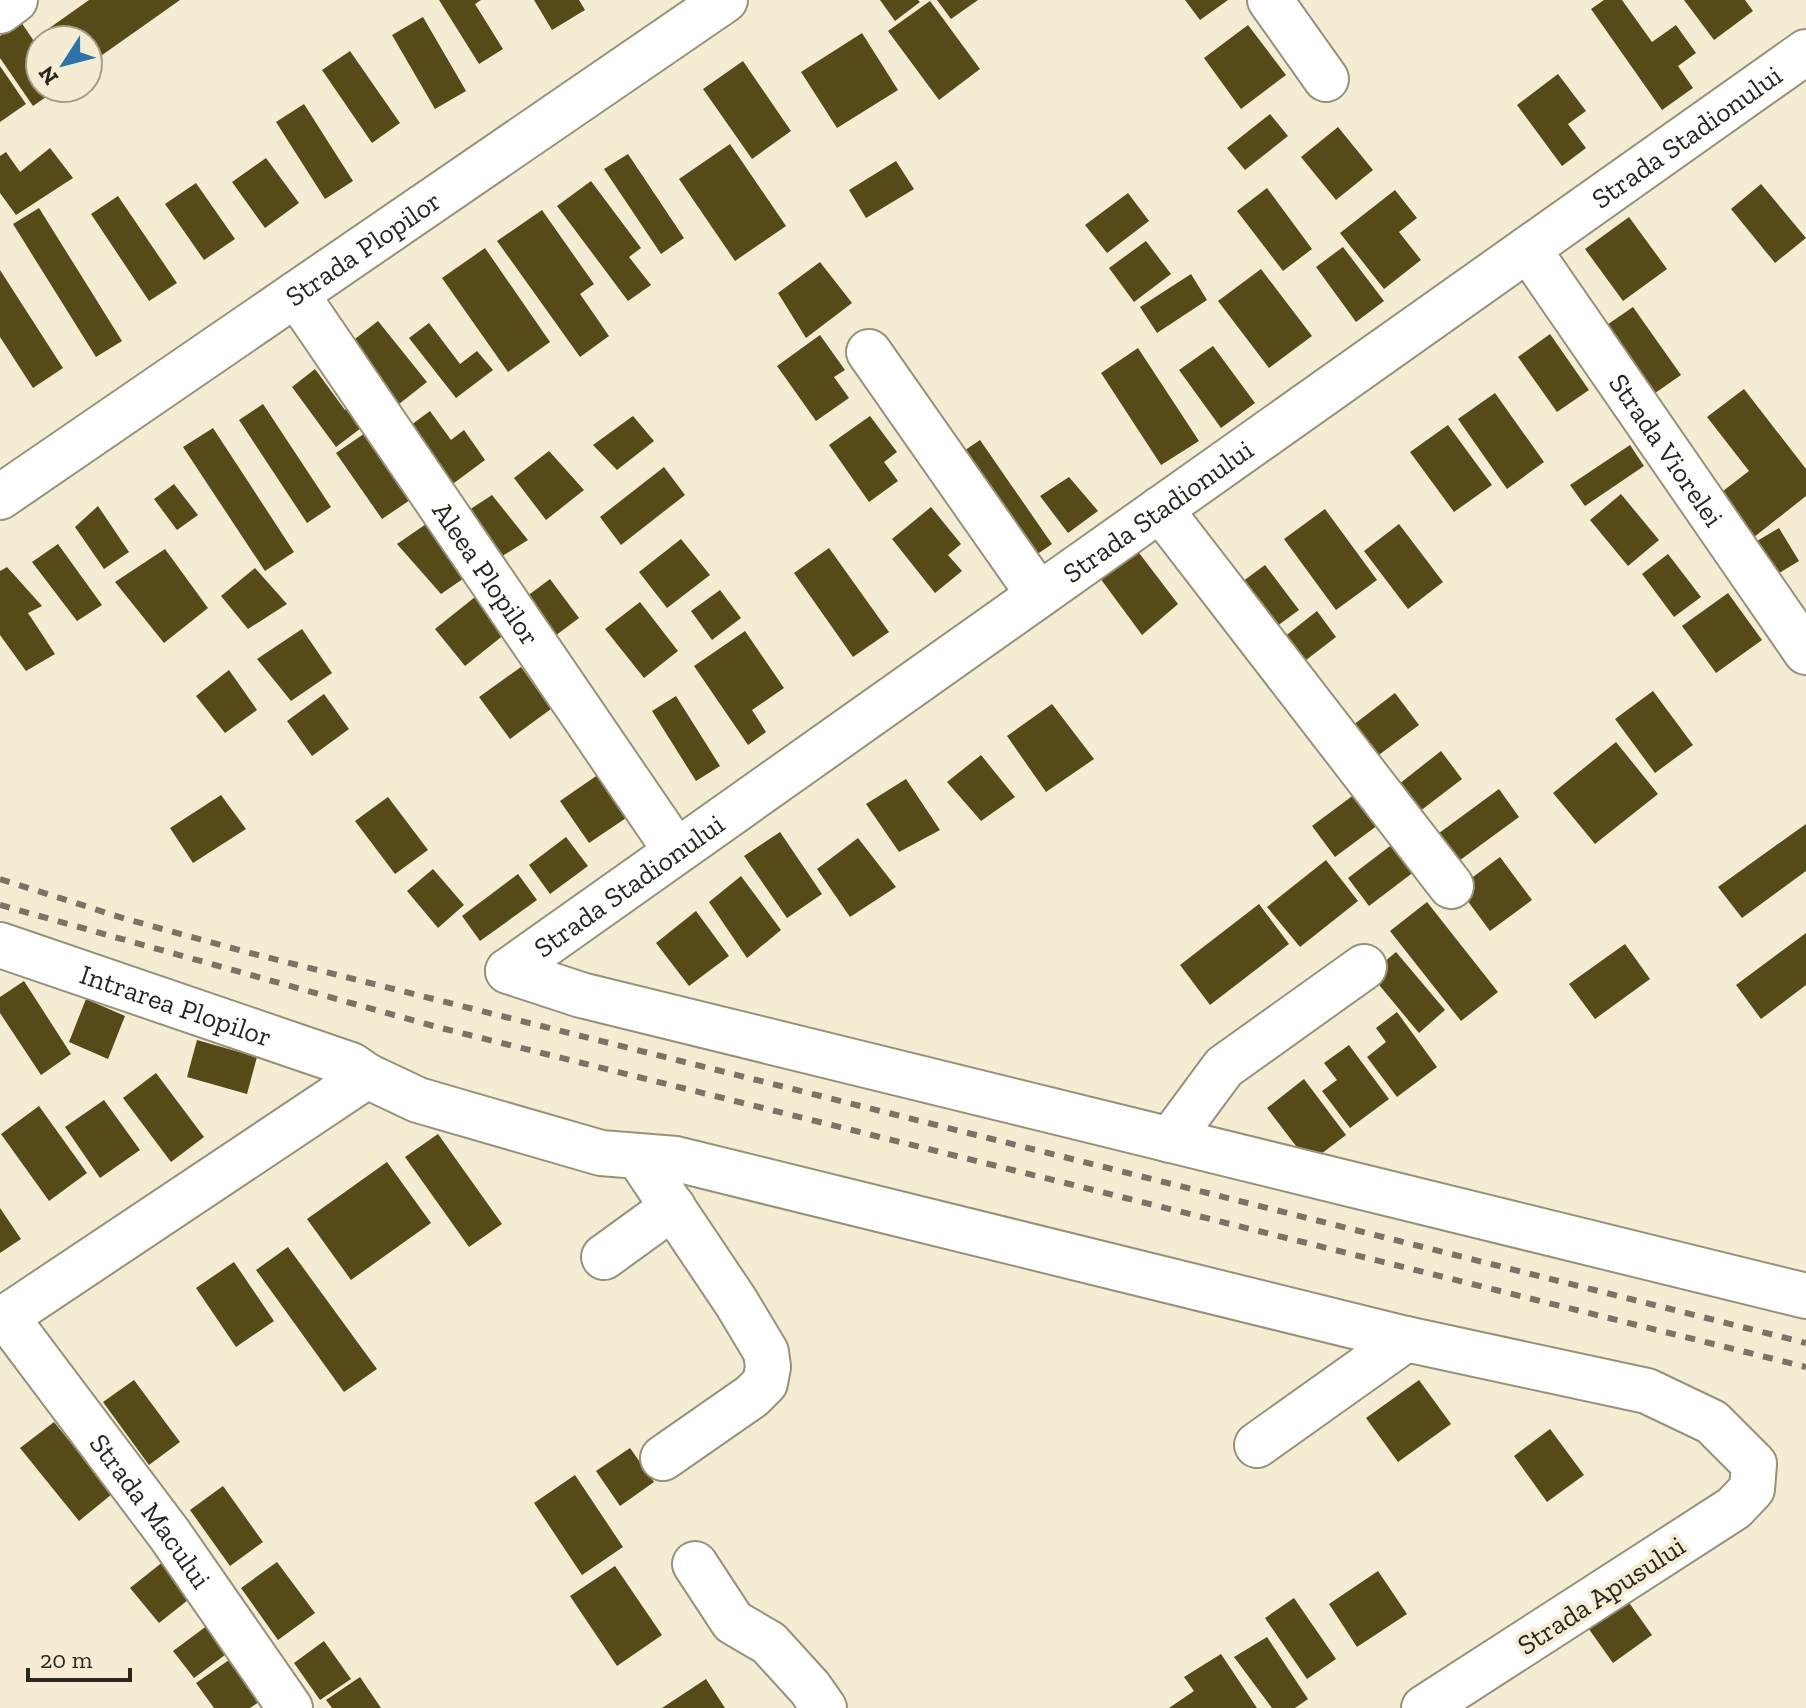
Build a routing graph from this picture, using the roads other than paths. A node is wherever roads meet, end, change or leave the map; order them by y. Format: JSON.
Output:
{"nodes":[{"id":1,"x":15,"y":0,"type":"edge"},
{"id":2,"x":725,"y":0,"type":"edge"},
{"id":3,"x":1270,"y":0,"type":"edge"},
{"id":4,"x":0,"y":11,"type":"edge"},
{"id":5,"x":1806,"y":52,"type":"edge"},
{"id":6,"x":1326,"y":79,"type":"dead end"},
{"id":7,"x":1528,"y":249,"type":"junction"},
{"id":8,"x":296,"y":294,"type":"junction"},
{"id":9,"x":869,"y":352,"type":"dead end"},
{"id":10,"x":0,"y":497,"type":"edge"},
{"id":11,"x":1160,"y":509,"type":"junction"},
{"id":12,"x":1039,"y":595,"type":"junction"},
{"id":13,"x":1806,"y":652,"type":"edge"},
{"id":14,"x":676,"y":851,"type":"junction"},
{"id":15,"x":1451,"y":886,"type":"dead end"},
{"id":16,"x":0,"y":945,"type":"edge"},
{"id":17,"x":1364,"y":967,"type":"dead end"},
{"id":18,"x":359,"y":1071,"type":"junction"},
{"id":19,"x":1170,"y":1140,"type":"junction"},
{"id":20,"x":638,"y":1156,"type":"junction"},
{"id":21,"x":673,"y":1207,"type":"junction"},
{"id":22,"x":604,"y":1257,"type":"dead end"},
{"id":23,"x":1806,"y":1296,"type":"edge"},
{"id":24,"x":3,"y":1319,"type":"edge"},
{"id":25,"x":1406,"y":1339,"type":"junction"},
{"id":26,"x":1257,"y":1445,"type":"dead end"},
{"id":27,"x":663,"y":1458,"type":"dead end"},
{"id":28,"x":1754,"y":1464,"type":"joint"},
{"id":29,"x":695,"y":1564,"type":"dead end"},
{"id":30,"x":290,"y":1708,"type":"edge"},
{"id":31,"x":824,"y":1708,"type":"edge"},
{"id":32,"x":1424,"y":1708,"type":"edge"}],
"edges":[{"from":1,"to":4,"type":"street"},
{"from":2,"to":8,"type":"street","name":"Strada Plopilor"},
{"from":3,"to":6,"type":"street"},
{"from":5,"to":7,"type":"street","name":"Strada Stadionului"},
{"from":7,"to":11,"type":"street","name":"Strada Stadionului"},
{"from":7,"to":13,"type":"street","name":"Strada Viorelei"},
{"from":8,"to":10,"type":"street","name":"Strada Plopilor"},
{"from":8,"to":14,"type":"street","name":"Aleea Plopilor"},
{"from":9,"to":12,"type":"street"},
{"from":11,"to":12,"type":"street","name":"Strada Stadionului"},
{"from":11,"to":15,"type":"street"},
{"from":12,"to":14,"type":"street","name":"Strada Stadionului"},
{"from":14,"to":19,"type":"street","name":"Strada Stadionului"},
{"from":16,"to":18,"type":"street","name":"Intrarea Plopilor"},
{"from":17,"to":19,"type":"street"},
{"from":18,"to":20,"type":"street","name":"Intrarea Plopilor"},
{"from":18,"to":24,"type":"street","name":"Strada Macului"},
{"from":19,"to":23,"type":"street"},
{"from":20,"to":21,"type":"street"},
{"from":20,"to":25,"type":"street","name":"Intrarea Plopilor"},
{"from":21,"to":22,"type":"street"},
{"from":21,"to":27,"type":"street"},
{"from":24,"to":30,"type":"street","name":"Strada Macului"},
{"from":25,"to":26,"type":"street"},
{"from":25,"to":28,"type":"street","name":"Intrarea Plopilor"},
{"from":28,"to":32,"type":"street","name":"Strada Apusului"},
{"from":29,"to":31,"type":"street"}]}
